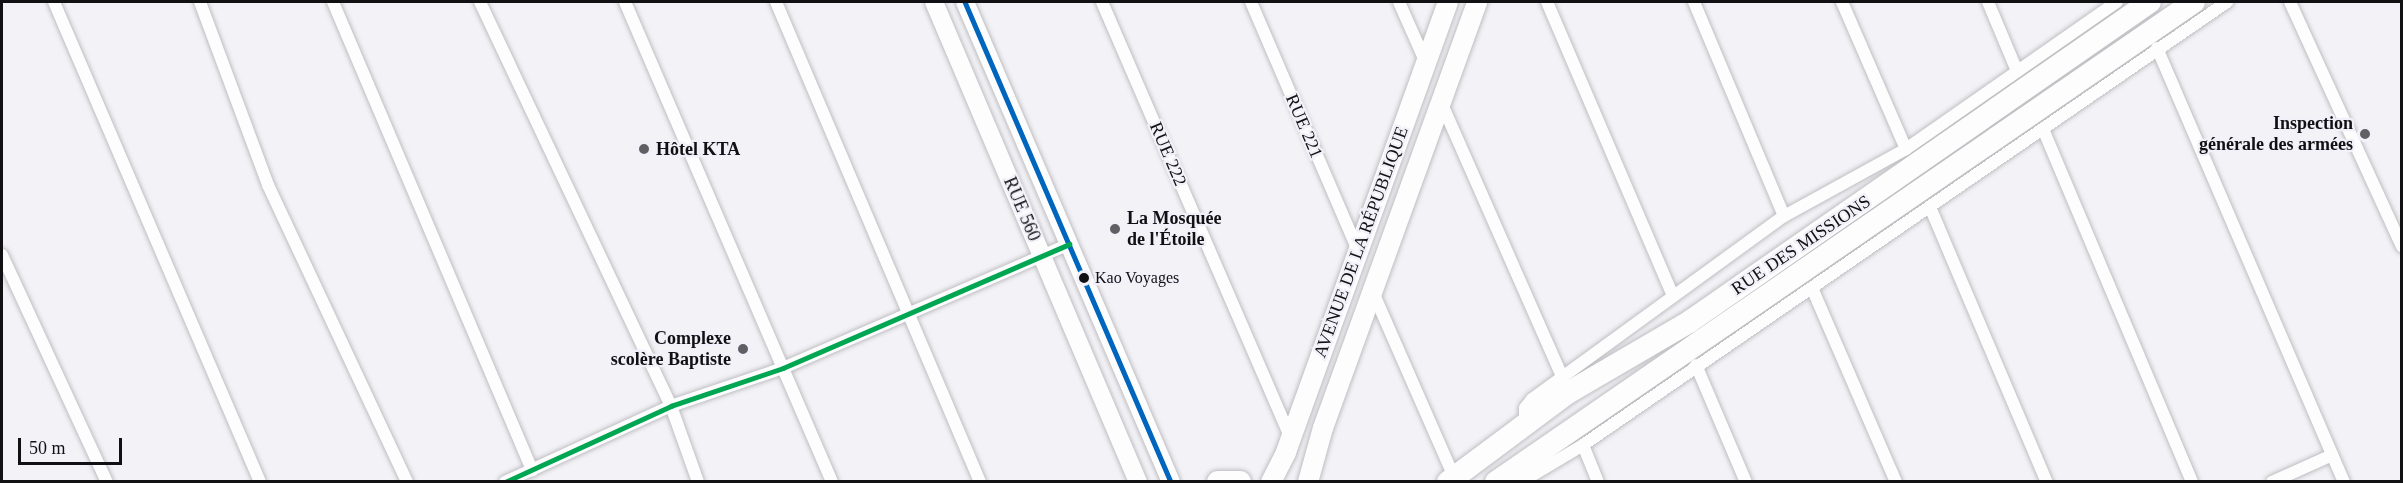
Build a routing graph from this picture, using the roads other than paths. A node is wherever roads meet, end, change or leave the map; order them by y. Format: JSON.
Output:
{"nodes":[{"id":1,"x":54,"y":2,"type":"edge"},
{"id":2,"x":200,"y":2,"type":"edge"},
{"id":3,"x":333,"y":2,"type":"edge"},
{"id":4,"x":480,"y":2,"type":"edge"},
{"id":5,"x":625,"y":2,"type":"edge"},
{"id":6,"x":776,"y":2,"type":"edge"},
{"id":7,"x":934,"y":2,"type":"edge"},
{"id":8,"x":965,"y":2,"type":"edge"},
{"id":9,"x":1102,"y":2,"type":"edge"},
{"id":10,"x":1251,"y":2,"type":"edge"},
{"id":11,"x":1399,"y":2,"type":"edge"},
{"id":12,"x":1448,"y":2,"type":"edge"},
{"id":13,"x":1477,"y":2,"type":"edge"},
{"id":14,"x":1546,"y":2,"type":"edge"},
{"id":15,"x":1694,"y":2,"type":"edge"},
{"id":16,"x":1842,"y":2,"type":"edge"},
{"id":17,"x":1988,"y":2,"type":"edge"},
{"id":18,"x":2117,"y":2,"type":"edge"},
{"id":19,"x":2150,"y":2,"type":"edge"},
{"id":20,"x":2194,"y":2,"type":"edge"},
{"id":21,"x":2227,"y":2,"type":"edge"},
{"id":22,"x":2290,"y":2,"type":"edge"},
{"id":23,"x":2157,"y":48,"type":"junction"},
{"id":24,"x":1426,"y":63,"type":"junction"},
{"id":25,"x":2017,"y":71,"type":"junction"},
{"id":26,"x":1440,"y":101,"type":"junction"},
{"id":27,"x":2043,"y":129,"type":"junction"},
{"id":28,"x":1906,"y":149,"type":"junction"},
{"id":29,"x":1930,"y":207,"type":"junction"},
{"id":30,"x":1784,"y":216,"type":"junction"},
{"id":31,"x":1069,"y":244,"type":"junction"},
{"id":32,"x":2402,"y":248,"type":"edge"},
{"id":33,"x":1358,"y":251,"type":"junction"},
{"id":34,"x":2,"y":255,"type":"edge"},
{"id":35,"x":1042,"y":256,"type":"junction"},
{"id":36,"x":1812,"y":288,"type":"junction"},
{"id":37,"x":1372,"y":290,"type":"junction"},
{"id":38,"x":1673,"y":296,"type":"junction"},
{"id":39,"x":910,"y":313,"type":"junction"},
{"id":40,"x":1696,"y":365,"type":"junction"},
{"id":41,"x":783,"y":368,"type":"junction"},
{"id":42,"x":1563,"y":378,"type":"junction"},
{"id":43,"x":671,"y":406,"type":"junction"},
{"id":44,"x":1525,"y":424,"type":"junction"},
{"id":45,"x":1291,"y":438,"type":"junction"},
{"id":46,"x":1583,"y":445,"type":"junction"},
{"id":47,"x":2332,"y":455,"type":"junction"},
{"id":48,"x":532,"y":470,"type":"junction"},
{"id":49,"x":1451,"y":479,"type":"edge"},
{"id":50,"x":107,"y":482,"type":"edge"},
{"id":51,"x":260,"y":482,"type":"edge"},
{"id":52,"x":407,"y":482,"type":"edge"},
{"id":53,"x":505,"y":482,"type":"edge"},
{"id":54,"x":698,"y":482,"type":"edge"},
{"id":55,"x":832,"y":482,"type":"edge"},
{"id":56,"x":980,"y":482,"type":"edge"},
{"id":57,"x":1138,"y":482,"type":"edge"},
{"id":58,"x":1171,"y":482,"type":"edge"},
{"id":59,"x":1218,"y":482,"type":"edge"},
{"id":60,"x":1240,"y":482,"type":"edge"},
{"id":61,"x":1271,"y":482,"type":"edge"},
{"id":62,"x":1308,"y":482,"type":"edge"},
{"id":63,"x":1496,"y":482,"type":"edge"},
{"id":64,"x":1521,"y":482,"type":"edge"},
{"id":65,"x":1598,"y":482,"type":"edge"},
{"id":66,"x":1746,"y":482,"type":"edge"},
{"id":67,"x":1896,"y":482,"type":"edge"},
{"id":68,"x":2047,"y":482,"type":"edge"},
{"id":69,"x":2192,"y":482,"type":"edge"},
{"id":70,"x":2272,"y":482,"type":"edge"},
{"id":71,"x":2344,"y":482,"type":"edge"}],
"edges":[{"from":1,"to":51,"type":"street"},
{"from":2,"to":52,"type":"street"},
{"from":3,"to":48,"type":"street"},
{"from":4,"to":43,"type":"street"},
{"from":5,"to":41,"type":"street"},
{"from":6,"to":39,"type":"street"},
{"from":7,"to":35,"type":"main road","name":"RUE 560"},
{"from":8,"to":31,"type":"main road","name":"RUE 560"},
{"from":9,"to":45,"type":"street","name":"RUE 222"},
{"from":10,"to":33,"type":"street","name":"RUE 221"},
{"from":11,"to":24,"type":"street"},
{"from":12,"to":24,"type":"main road","name":"AVENUE DE LA RÉPUBLIQUE"},
{"from":13,"to":26,"type":"main road","name":"AVENUE DE LA RÉPUBLIQUE"},
{"from":14,"to":38,"type":"street"},
{"from":15,"to":30,"type":"street"},
{"from":16,"to":28,"type":"street"},
{"from":17,"to":25,"type":"street"},
{"from":18,"to":25,"type":"street"},
{"from":19,"to":44,"type":"highway","name":"RUE DES MISSIONS"},
{"from":20,"to":63,"type":"highway","name":"RUE DES MISSIONS"},
{"from":21,"to":23,"type":"street"},
{"from":22,"to":32,"type":"street"},
{"from":23,"to":27,"type":"street"},
{"from":23,"to":47,"type":"street"},
{"from":24,"to":33,"type":"main road","name":"AVENUE DE LA RÉPUBLIQUE"},
{"from":25,"to":28,"type":"street"},
{"from":26,"to":37,"type":"main road","name":"AVENUE DE LA RÉPUBLIQUE"},
{"from":26,"to":42,"type":"street"},
{"from":27,"to":29,"type":"street"},
{"from":27,"to":69,"type":"street"},
{"from":28,"to":30,"type":"street"},
{"from":29,"to":36,"type":"street"},
{"from":29,"to":68,"type":"street"},
{"from":30,"to":38,"type":"street"},
{"from":31,"to":35,"type":"street"},
{"from":31,"to":58,"type":"main road","name":"RUE 560"},
{"from":33,"to":45,"type":"main road","name":"AVENUE DE LA RÉPUBLIQUE"},
{"from":34,"to":50,"type":"street"},
{"from":35,"to":39,"type":"street"},
{"from":35,"to":57,"type":"main road","name":"RUE 560"},
{"from":36,"to":40,"type":"street"},
{"from":36,"to":67,"type":"street"},
{"from":37,"to":49,"type":"street"},
{"from":37,"to":62,"type":"main road","name":"AVENUE DE LA RÉPUBLIQUE"},
{"from":38,"to":42,"type":"street"},
{"from":39,"to":41,"type":"street"},
{"from":39,"to":56,"type":"street"},
{"from":40,"to":46,"type":"street"},
{"from":40,"to":66,"type":"street"},
{"from":41,"to":43,"type":"street"},
{"from":41,"to":55,"type":"street"},
{"from":42,"to":44,"type":"street"},
{"from":43,"to":48,"type":"street"},
{"from":43,"to":54,"type":"street"},
{"from":44,"to":49,"type":"highway","name":"RUE DES MISSIONS"},
{"from":45,"to":61,"type":"main road","name":"AVENUE DE LA RÉPUBLIQUE"},
{"from":46,"to":64,"type":"street"},
{"from":46,"to":65,"type":"street"},
{"from":47,"to":70,"type":"street"},
{"from":47,"to":71,"type":"street"},
{"from":48,"to":53,"type":"street"},
{"from":59,"to":60,"type":"highway"}]}
